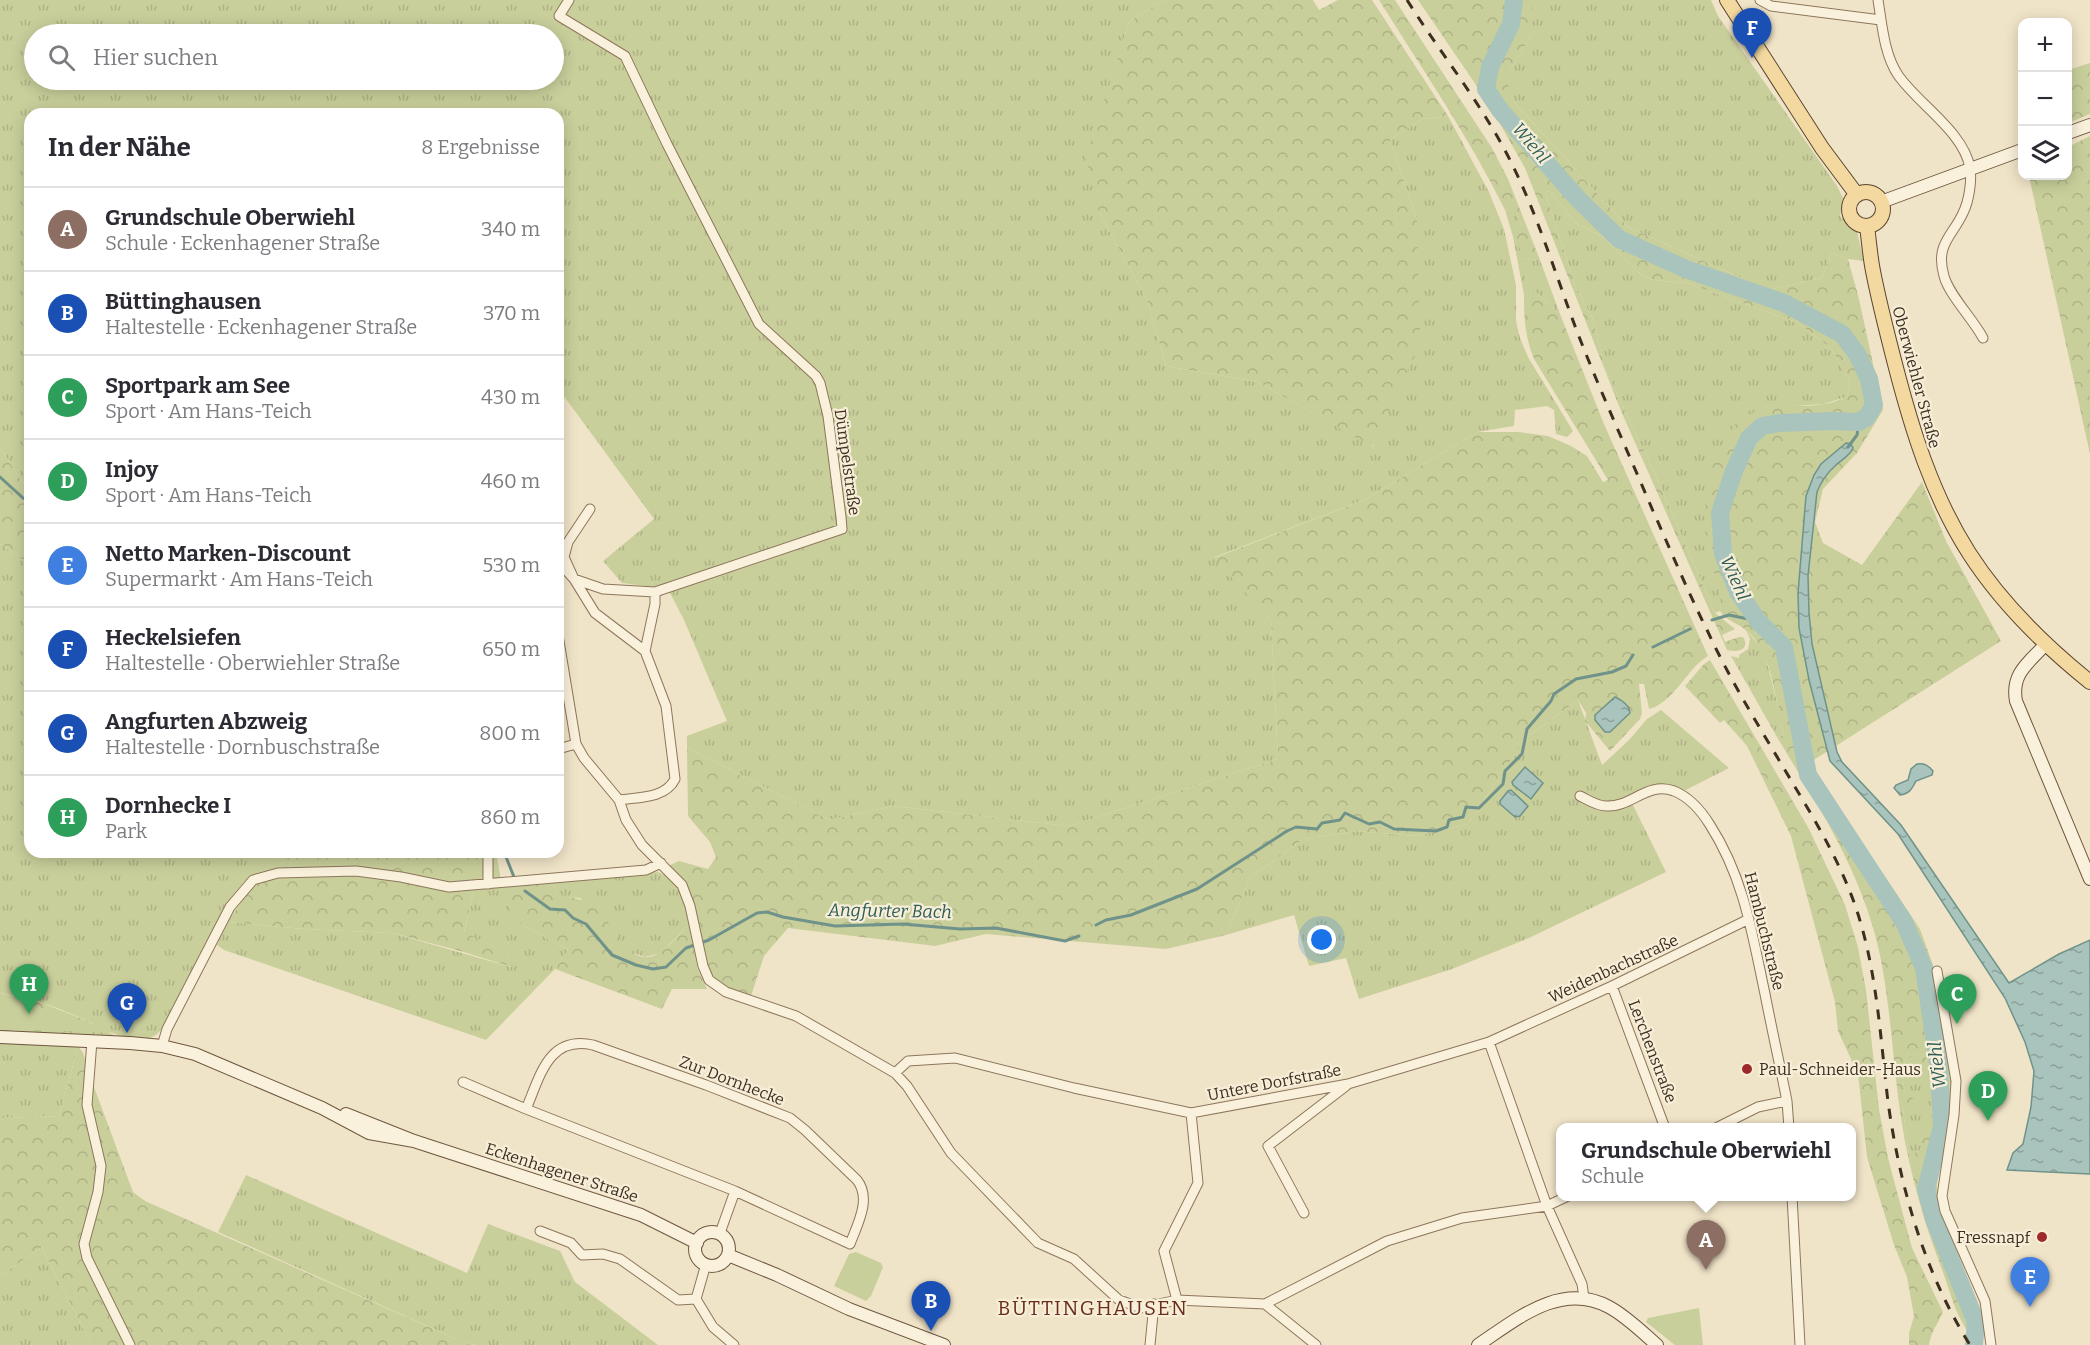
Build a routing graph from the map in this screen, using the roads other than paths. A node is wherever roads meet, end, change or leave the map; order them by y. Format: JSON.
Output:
{"nodes":[{"id":1,"x":569,"y":0,"type":"edge"},
{"id":2,"x":1727,"y":0,"type":"edge"},
{"id":3,"x":1760,"y":0,"type":"edge"},
{"id":4,"x":1878,"y":0,"type":"edge"},
{"id":5,"x":1881,"y":20,"type":"junction"},
{"id":6,"x":2090,"y":125,"type":"edge"},
{"id":7,"x":2072,"y":131,"type":"edge"},
{"id":8,"x":2018,"y":151,"type":"edge"},
{"id":9,"x":1970,"y":169,"type":"junction"},
{"id":10,"x":1857,"y":195,"type":"junction"},
{"id":11,"x":1881,"y":202,"type":"junction"},
{"id":12,"x":1868,"y":226,"type":"junction"},
{"id":13,"x":1983,"y":338,"type":"dead end"},
{"id":14,"x":590,"y":509,"type":"dead end"},
{"id":15,"x":564,"y":568,"type":"edge"},
{"id":16,"x":574,"y":579,"type":"junction"},
{"id":17,"x":655,"y":592,"type":"junction"},
{"id":18,"x":2044,"y":645,"type":"junction"},
{"id":19,"x":645,"y":651,"type":"junction"},
{"id":20,"x":564,"y":671,"type":"edge"},
{"id":21,"x":2090,"y":682,"type":"edge"},
{"id":22,"x":576,"y":744,"type":"junction"},
{"id":23,"x":564,"y":747,"type":"edge"},
{"id":24,"x":1580,"y":796,"type":"dead end"},
{"id":25,"x":619,"y":800,"type":"junction"},
{"id":26,"x":488,"y":858,"type":"edge"},
{"id":27,"x":661,"y":862,"type":"junction"},
{"id":28,"x":2090,"y":879,"type":"edge"},
{"id":29,"x":488,"y":884,"type":"junction"},
{"id":30,"x":1749,"y":919,"type":"junction"},
{"id":31,"x":1937,"y":970,"type":"dead end"},
{"id":32,"x":1612,"y":986,"type":"junction"},
{"id":33,"x":0,"y":1036,"type":"edge"},
{"id":34,"x":92,"y":1041,"type":"junction"},
{"id":35,"x":1489,"y":1042,"type":"junction"},
{"id":36,"x":162,"y":1046,"type":"junction"},
{"id":37,"x":895,"y":1073,"type":"junction"},
{"id":38,"x":463,"y":1082,"type":"dead end"},
{"id":39,"x":1348,"y":1084,"type":"junction"},
{"id":40,"x":1787,"y":1101,"type":"junction"},
{"id":41,"x":526,"y":1109,"type":"junction"},
{"id":42,"x":1191,"y":1113,"type":"junction"},
{"id":43,"x":1663,"y":1123,"type":"edge"},
{"id":44,"x":1726,"y":1123,"type":"edge"},
{"id":45,"x":1789,"y":1123,"type":"edge"},
{"id":46,"x":735,"y":1191,"type":"junction"},
{"id":47,"x":1559,"y":1201,"type":"edge"},
{"id":48,"x":1792,"y":1201,"type":"edge"},
{"id":49,"x":1547,"y":1206,"type":"junction"},
{"id":50,"x":1304,"y":1213,"type":"dead end"},
{"id":51,"x":540,"y":1231,"type":"dead end"},
{"id":52,"x":720,"y":1233,"type":"junction"},
{"id":53,"x":697,"y":1243,"type":"junction"},
{"id":54,"x":728,"y":1255,"type":"junction"},
{"id":55,"x":706,"y":1264,"type":"junction"},
{"id":56,"x":1584,"y":1298,"type":"junction"},
{"id":57,"x":696,"y":1299,"type":"junction"},
{"id":58,"x":1177,"y":1299,"type":"junction"},
{"id":59,"x":1154,"y":1304,"type":"junction"},
{"id":60,"x":1265,"y":1304,"type":"junction"},
{"id":61,"x":130,"y":1345,"type":"edge"},
{"id":62,"x":734,"y":1345,"type":"edge"},
{"id":63,"x":944,"y":1345,"type":"edge"},
{"id":64,"x":1150,"y":1345,"type":"edge"},
{"id":65,"x":1316,"y":1345,"type":"edge"},
{"id":66,"x":1478,"y":1345,"type":"edge"},
{"id":67,"x":1657,"y":1345,"type":"edge"},
{"id":68,"x":1800,"y":1345,"type":"edge"},
{"id":69,"x":1991,"y":1345,"type":"edge"}],
"edges":[{"from":1,"to":17,"type":"street","name":"Dümpelstraße"},
{"from":2,"to":10,"type":"main road"},
{"from":3,"to":5,"type":"street"},
{"from":4,"to":5,"type":"street"},
{"from":5,"to":9,"type":"street"},
{"from":6,"to":7,"type":"main road"},
{"from":8,"to":9,"type":"main road"},
{"from":9,"to":11,"type":"main road"},
{"from":9,"to":13,"type":"street"},
{"from":10,"to":11,"type":"main road"},
{"from":10,"to":12,"type":"main road"},
{"from":11,"to":12,"type":"main road"},
{"from":12,"to":18,"type":"main road","name":"Oberwiehler Straße"},
{"from":14,"to":16,"type":"street"},
{"from":15,"to":16,"type":"street"},
{"from":16,"to":17,"type":"street","name":"Dümpelstraße"},
{"from":16,"to":19,"type":"street"},
{"from":17,"to":19,"type":"street"},
{"from":18,"to":21,"type":"main road","name":"Oberwiehler Straße"},
{"from":18,"to":28,"type":"main road"},
{"from":19,"to":25,"type":"street"},
{"from":20,"to":22,"type":"street"},
{"from":22,"to":23,"type":"street"},
{"from":22,"to":25,"type":"street"},
{"from":24,"to":30,"type":"street","name":"Hambuchstraße"},
{"from":25,"to":27,"type":"street"},
{"from":26,"to":29,"type":"street"},
{"from":27,"to":29,"type":"street"},
{"from":27,"to":37,"type":"street"},
{"from":29,"to":36,"type":"street"},
{"from":30,"to":32,"type":"street","name":"Weidenbachstraße"},
{"from":30,"to":40,"type":"street","name":"Hambuchstraße"},
{"from":31,"to":69,"type":"street"},
{"from":32,"to":35,"type":"street","name":"Weidenbachstraße"},
{"from":32,"to":43,"type":"street","name":"Lerchenstraße"},
{"from":33,"to":34,"type":"main road","name":"Eckenhagener Straße"},
{"from":34,"to":36,"type":"main road","name":"Eckenhagener Straße"},
{"from":34,"to":61,"type":"street"},
{"from":35,"to":39,"type":"street","name":"Untere Dorfstraße"},
{"from":35,"to":49,"type":"street"},
{"from":36,"to":53,"type":"main road","name":"Eckenhagener Straße"},
{"from":37,"to":42,"type":"street","name":"Untere Dorfstraße"},
{"from":37,"to":59,"type":"street"},
{"from":38,"to":41,"type":"street","name":"Zur Dornhecke"},
{"from":39,"to":42,"type":"street","name":"Untere Dorfstraße"},
{"from":39,"to":50,"type":"street"},
{"from":40,"to":44,"type":"street"},
{"from":40,"to":45,"type":"street","name":"Hambuchstraße"},
{"from":41,"to":46,"type":"street","name":"Zur Dornhecke"},
{"from":41,"to":46,"type":"street","name":"Zur Dornhecke"},
{"from":42,"to":58,"type":"street"},
{"from":46,"to":52,"type":"street"},
{"from":47,"to":49,"type":"street"},
{"from":48,"to":68,"type":"street"},
{"from":49,"to":56,"type":"street"},
{"from":49,"to":60,"type":"street"},
{"from":51,"to":57,"type":"street"},
{"from":52,"to":53,"type":"main road"},
{"from":52,"to":54,"type":"main road"},
{"from":53,"to":55,"type":"main road"},
{"from":54,"to":55,"type":"main road"},
{"from":54,"to":63,"type":"main road"},
{"from":55,"to":57,"type":"street"},
{"from":56,"to":66,"type":"main road"},
{"from":56,"to":67,"type":"main road"},
{"from":57,"to":62,"type":"street"},
{"from":58,"to":59,"type":"street"},
{"from":58,"to":60,"type":"street"},
{"from":59,"to":64,"type":"street"},
{"from":60,"to":65,"type":"street"}]}
